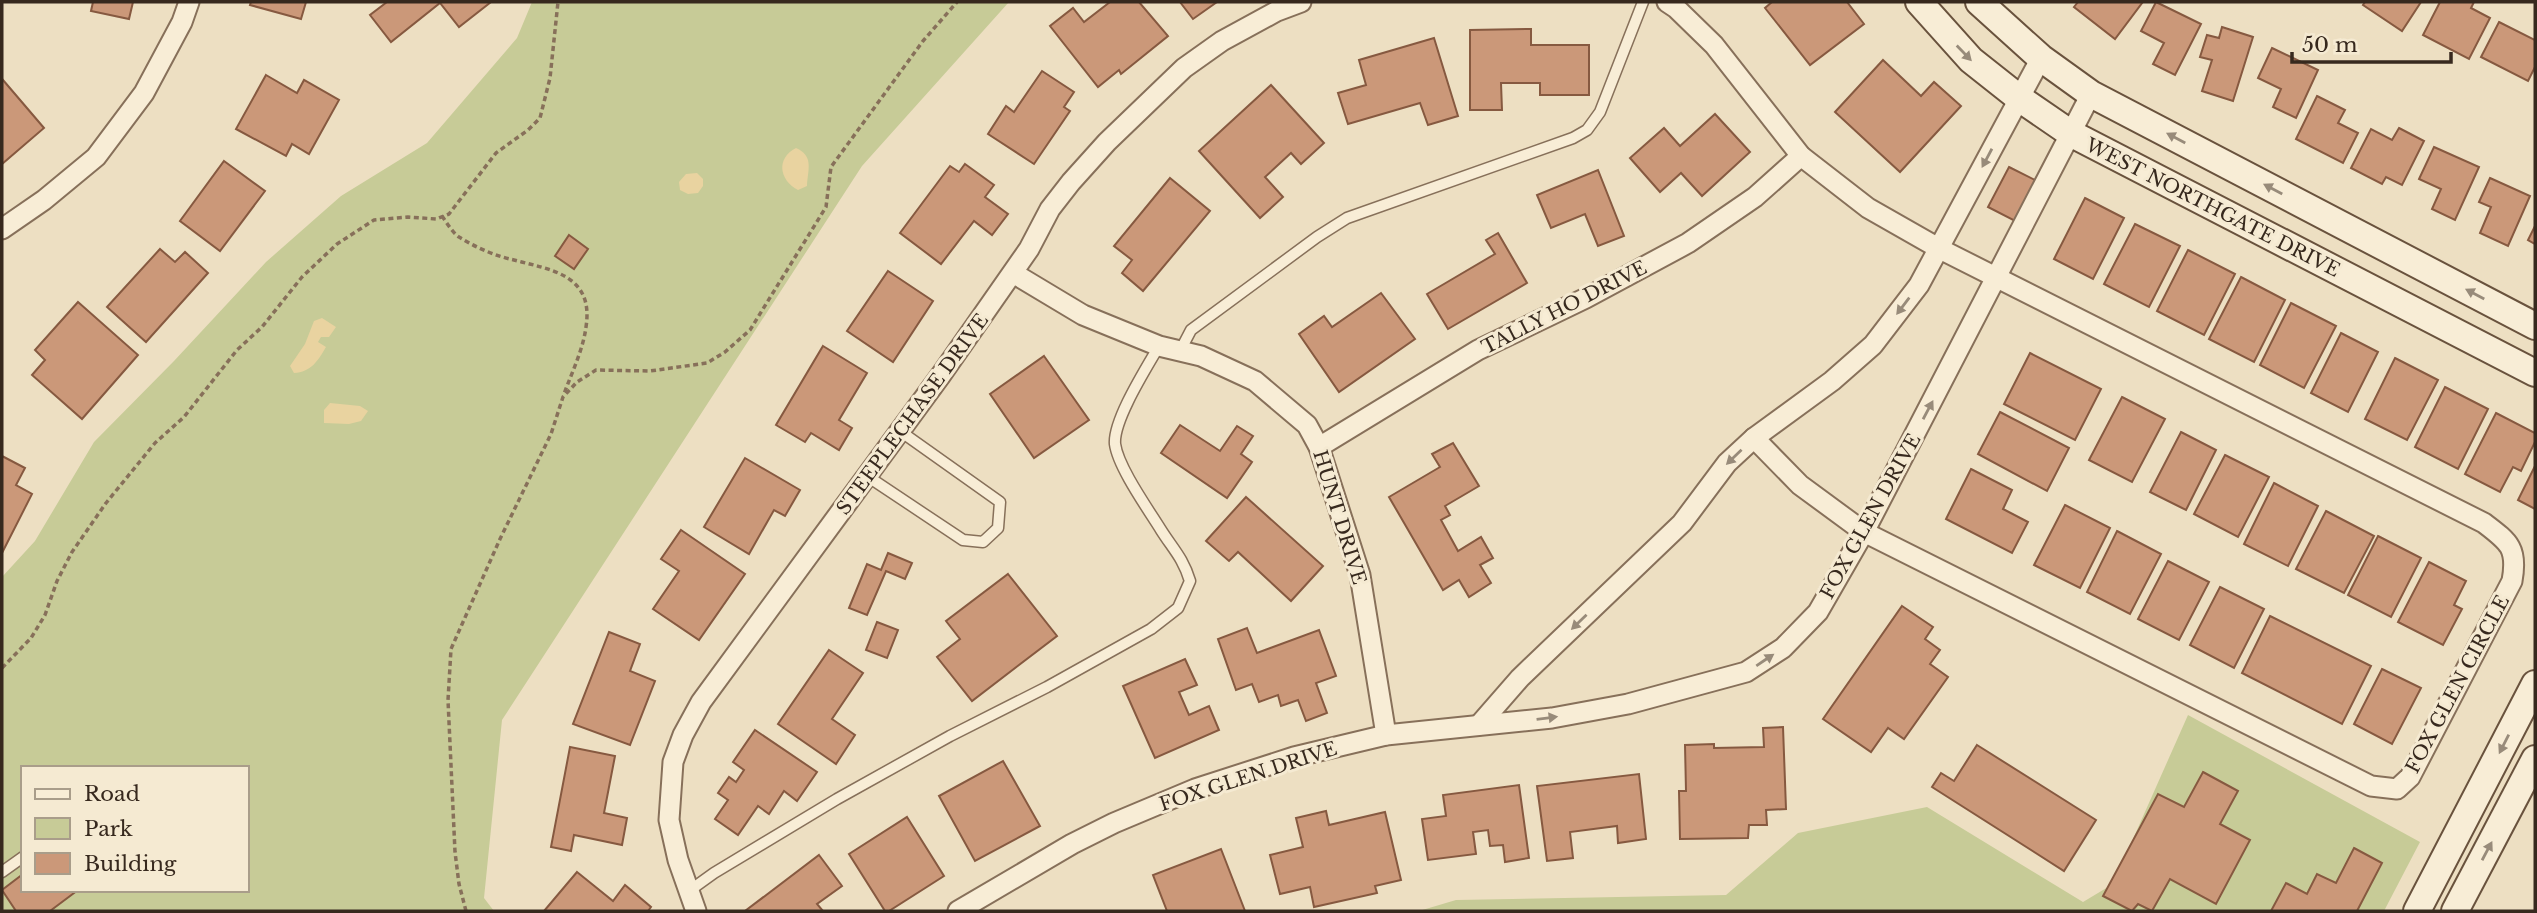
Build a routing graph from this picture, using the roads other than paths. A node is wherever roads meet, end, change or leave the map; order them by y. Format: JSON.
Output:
{"nodes":[{"id":1,"x":189,"y":2,"type":"edge"},
{"id":2,"x":1301,"y":2,"type":"edge"},
{"id":3,"x":1643,"y":2,"type":"edge"},
{"id":4,"x":1667,"y":2,"type":"edge"},
{"id":5,"x":1919,"y":2,"type":"edge"},
{"id":6,"x":1979,"y":2,"type":"edge"},
{"id":7,"x":2041,"y":58,"type":"junction"},
{"id":8,"x":2091,"y":93,"type":"junction"},
{"id":9,"x":2019,"y":98,"type":"junction"},
{"id":10,"x":2070,"y":134,"type":"junction"},
{"id":11,"x":1801,"y":156,"type":"junction"},
{"id":12,"x":2,"y":229,"type":"edge"},
{"id":13,"x":1940,"y":249,"type":"junction"},
{"id":14,"x":1013,"y":273,"type":"junction"},
{"id":15,"x":1997,"y":277,"type":"junction"},
{"id":16,"x":2535,"y":326,"type":"edge"},
{"id":17,"x":1159,"y":346,"type":"junction"},
{"id":18,"x":1180,"y":351,"type":"junction"},
{"id":19,"x":2535,"y":373,"type":"edge"},
{"id":20,"x":900,"y":431,"type":"junction"},
{"id":21,"x":1754,"y":438,"type":"junction"},
{"id":22,"x":1319,"y":447,"type":"junction"},
{"id":23,"x":867,"y":476,"type":"junction"},
{"id":24,"x":1864,"y":532,"type":"junction"},
{"id":25,"x":2535,"y":684,"type":"edge"},
{"id":26,"x":1479,"y":725,"type":"junction"},
{"id":27,"x":1386,"y":735,"type":"junction"},
{"id":28,"x":2535,"y":759,"type":"edge"},
{"id":29,"x":21,"y":858,"type":"edge"},
{"id":30,"x":2,"y":872,"type":"edge"},
{"id":31,"x":689,"y":891,"type":"junction"},
{"id":32,"x":695,"y":911,"type":"edge"},
{"id":33,"x":958,"y":911,"type":"edge"},
{"id":34,"x":2417,"y":911,"type":"edge"},
{"id":35,"x":2455,"y":911,"type":"edge"}],
"edges":[{"from":1,"to":12,"type":"street"},
{"from":2,"to":14,"type":"street","name":"STEEPLECHASE DRIVE"},
{"from":3,"to":18,"type":"lane"},
{"from":4,"to":11,"type":"street"},
{"from":5,"to":9,"type":"main road","name":"WEST NORTHGATE DRIVE","one_way":true},
{"from":6,"to":7,"type":"main road"},
{"from":7,"to":8,"type":"main road"},
{"from":7,"to":9,"type":"street"},
{"from":8,"to":10,"type":"street","name":"FOX GLEN DRIVE"},
{"from":16,"to":8,"type":"main road","one_way":true},
{"from":9,"to":10,"type":"main road","name":"WEST NORTHGATE DRIVE"},
{"from":9,"to":13,"type":"street","one_way":true},
{"from":10,"to":15,"type":"street","name":"FOX GLEN DRIVE"},
{"from":10,"to":19,"type":"main road","name":"WEST NORTHGATE DRIVE"},
{"from":11,"to":13,"type":"street"},
{"from":11,"to":22,"type":"street","name":"TALLY HO DRIVE"},
{"from":13,"to":15,"type":"street"},
{"from":13,"to":21,"type":"street","one_way":true},
{"from":14,"to":17,"type":"street","name":"HUNT DRIVE"},
{"from":14,"to":20,"type":"street","name":"STEEPLECHASE DRIVE"},
{"from":24,"to":15,"type":"street","name":"FOX GLEN DRIVE","one_way":true},
{"from":15,"to":24,"type":"street","name":"FOX GLEN CIRCLE"},
{"from":17,"to":18,"type":"street","name":"HUNT DRIVE"},
{"from":17,"to":31,"type":"lane"},
{"from":18,"to":22,"type":"street","name":"HUNT DRIVE"},
{"from":20,"to":23,"type":"street","name":"STEEPLECHASE DRIVE"},
{"from":20,"to":23,"type":"lane"},
{"from":21,"to":24,"type":"street","name":"FOX GLEN CIRCLE"},
{"from":21,"to":26,"type":"street","one_way":true},
{"from":22,"to":27,"type":"street","name":"HUNT DRIVE"},
{"from":23,"to":31,"type":"street","name":"STEEPLECHASE DRIVE"},
{"from":26,"to":24,"type":"street","name":"FOX GLEN DRIVE","one_way":true},
{"from":25,"to":34,"type":"main road","one_way":true},
{"from":26,"to":27,"type":"street","name":"FOX GLEN DRIVE"},
{"from":27,"to":33,"type":"street","name":"FOX GLEN DRIVE"},
{"from":35,"to":28,"type":"main road","one_way":true},
{"from":29,"to":30,"type":"lane"},
{"from":31,"to":32,"type":"street","name":"STEEPLECHASE DRIVE"}]}
